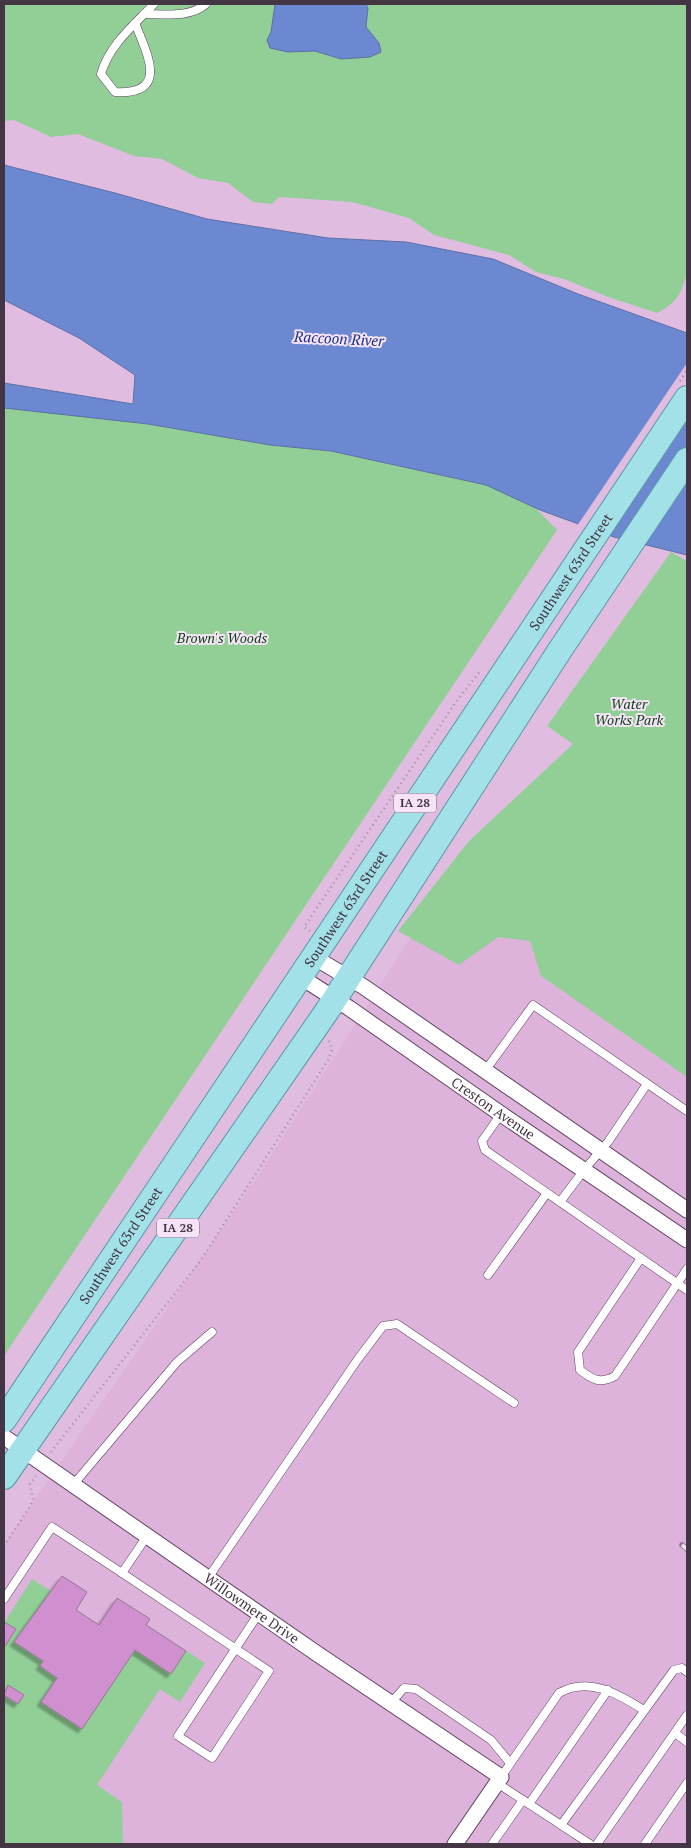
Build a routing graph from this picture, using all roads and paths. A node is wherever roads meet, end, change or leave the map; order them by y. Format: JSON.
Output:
{"nodes":[{"id":1,"x":154,"y":4,"type":"edge"},
{"id":2,"x":206,"y":4,"type":"edge"},
{"id":3,"x":144,"y":14,"type":"junction"},
{"id":4,"x":135,"y":24,"type":"junction"},
{"id":5,"x":687,"y":398,"type":"edge"},
{"id":6,"x":687,"y":460,"type":"edge"},
{"id":7,"x":482,"y":669,"type":"dead end"},
{"id":8,"x":311,"y":932,"type":"dead end"},
{"id":9,"x":312,"y":956,"type":"junction"},
{"id":10,"x":299,"y":976,"type":"junction"},
{"id":11,"x":348,"y":977,"type":"junction"},
{"id":12,"x":334,"y":998,"type":"junction"},
{"id":13,"x":326,"y":1035,"type":"dead end"},
{"id":14,"x":485,"y":1071,"type":"junction"},
{"id":15,"x":648,"y":1084,"type":"junction"},
{"id":16,"x":687,"y":1111,"type":"edge"},
{"id":17,"x":501,"y":1114,"type":"junction"},
{"id":18,"x":600,"y":1150,"type":"junction"},
{"id":19,"x":584,"y":1170,"type":"junction"},
{"id":20,"x":547,"y":1193,"type":"junction"},
{"id":21,"x":560,"y":1202,"type":"junction"},
{"id":22,"x":687,"y":1210,"type":"edge"},
{"id":23,"x":687,"y":1240,"type":"edge"},
{"id":24,"x":641,"y":1258,"type":"junction"},
{"id":25,"x":687,"y":1269,"type":"edge"},
{"id":26,"x":488,"y":1275,"type":"dead end"},
{"id":27,"x":677,"y":1283,"type":"junction"},
{"id":28,"x":687,"y":1290,"type":"edge"},
{"id":29,"x":212,"y":1332,"type":"dead end"},
{"id":30,"x":514,"y":1403,"type":"dead end"},
{"id":31,"x":4,"y":1420,"type":"edge"},
{"id":32,"x":4,"y":1437,"type":"edge"},
{"id":33,"x":23,"y":1451,"type":"junction"},
{"id":34,"x":42,"y":1464,"type":"junction"},
{"id":35,"x":4,"y":1477,"type":"edge"},
{"id":36,"x":73,"y":1485,"type":"junction"},
{"id":37,"x":147,"y":1536,"type":"junction"},
{"id":38,"x":4,"y":1546,"type":"edge"},
{"id":39,"x":122,"y":1574,"type":"junction"},
{"id":40,"x":208,"y":1578,"type":"junction"},
{"id":41,"x":4,"y":1599,"type":"edge"},
{"id":42,"x":259,"y":1613,"type":"junction"},
{"id":43,"x":236,"y":1648,"type":"junction"},
{"id":44,"x":687,"y":1672,"type":"edge"},
{"id":45,"x":608,"y":1690,"type":"junction"},
{"id":46,"x":391,"y":1703,"type":"junction"},
{"id":47,"x":644,"y":1710,"type":"junction"},
{"id":48,"x":687,"y":1715,"type":"edge"},
{"id":49,"x":675,"y":1732,"type":"junction"},
{"id":50,"x":687,"y":1742,"type":"edge"},
{"id":51,"x":510,"y":1763,"type":"junction"},
{"id":52,"x":499,"y":1780,"type":"junction"},
{"id":53,"x":687,"y":1783,"type":"edge"},
{"id":54,"x":526,"y":1802,"type":"junction"},
{"id":55,"x":561,"y":1825,"type":"junction"},
{"id":56,"x":455,"y":1844,"type":"edge"},
{"id":57,"x":492,"y":1844,"type":"edge"},
{"id":58,"x":590,"y":1844,"type":"edge"},
{"id":59,"x":597,"y":1844,"type":"edge"},
{"id":60,"x":645,"y":1844,"type":"edge"}],
"edges":[{"from":1,"to":3,"type":"lane"},
{"from":2,"to":3,"type":"lane"},
{"from":3,"to":4,"type":"lane"},
{"from":4,"to":4,"type":"lane"},
{"from":5,"to":9,"type":"main road","name":"Southwest 63rd Street","number":"IA 28"},
{"from":6,"to":11,"type":"main road","number":"IA 28"},
{"from":7,"to":8,"type":"path"},
{"from":9,"to":10,"type":"main road","name":"Southwest 63rd Street","number":"IA 28"},
{"from":9,"to":11,"type":"street","name":"Creston Avenue"},
{"from":10,"to":12,"type":"street","name":"Creston Avenue"},
{"from":10,"to":31,"type":"main road","name":"Southwest 63rd Street","number":"IA 28"},
{"from":11,"to":12,"type":"main road","number":"IA 28"},
{"from":11,"to":14,"type":"street","name":"Creston Avenue"},
{"from":12,"to":17,"type":"street","name":"Creston Avenue"},
{"from":12,"to":33,"type":"main road","number":"IA 28"},
{"from":13,"to":34,"type":"path"},
{"from":14,"to":15,"type":"lane"},
{"from":14,"to":18,"type":"street","name":"Creston Avenue"},
{"from":15,"to":16,"type":"lane"},
{"from":15,"to":18,"type":"lane"},
{"from":17,"to":19,"type":"street","name":"Creston Avenue"},
{"from":17,"to":20,"type":"lane"},
{"from":18,"to":19,"type":"lane"},
{"from":18,"to":22,"type":"street","name":"Creston Avenue"},
{"from":19,"to":21,"type":"lane"},
{"from":19,"to":23,"type":"street","name":"Creston Avenue"},
{"from":20,"to":21,"type":"lane"},
{"from":20,"to":26,"type":"lane"},
{"from":21,"to":24,"type":"lane"},
{"from":24,"to":27,"type":"lane"},
{"from":24,"to":27,"type":"lane"},
{"from":25,"to":27,"type":"lane"},
{"from":27,"to":28,"type":"lane"},
{"from":29,"to":36,"type":"lane"},
{"from":30,"to":40,"type":"lane"},
{"from":32,"to":33,"type":"street","name":"Willowmere Drive"},
{"from":33,"to":34,"type":"street","name":"Willowmere Drive"},
{"from":33,"to":35,"type":"main road","number":"IA 28"},
{"from":34,"to":36,"type":"street","name":"Willowmere Drive"},
{"from":34,"to":38,"type":"path"},
{"from":36,"to":37,"type":"street","name":"Willowmere Drive"},
{"from":37,"to":39,"type":"lane"},
{"from":37,"to":40,"type":"street","name":"Willowmere Drive"},
{"from":39,"to":41,"type":"lane"},
{"from":39,"to":43,"type":"lane"},
{"from":40,"to":42,"type":"street","name":"Willowmere Drive"},
{"from":42,"to":43,"type":"lane"},
{"from":42,"to":46,"type":"street","name":"Willowmere Drive"},
{"from":43,"to":43,"type":"lane"},
{"from":44,"to":47,"type":"lane"},
{"from":45,"to":47,"type":"lane"},
{"from":45,"to":51,"type":"lane"},
{"from":45,"to":54,"type":"lane"},
{"from":46,"to":51,"type":"lane"},
{"from":46,"to":52,"type":"street","name":"Willowmere Drive"},
{"from":47,"to":55,"type":"lane"},
{"from":48,"to":49,"type":"lane"},
{"from":49,"to":50,"type":"lane"},
{"from":49,"to":59,"type":"lane"},
{"from":51,"to":52,"type":"lane"},
{"from":52,"to":54,"type":"lane"},
{"from":52,"to":56,"type":"street"},
{"from":53,"to":60,"type":"lane"},
{"from":54,"to":55,"type":"lane"},
{"from":54,"to":57,"type":"lane"},
{"from":55,"to":58,"type":"lane"}]}
